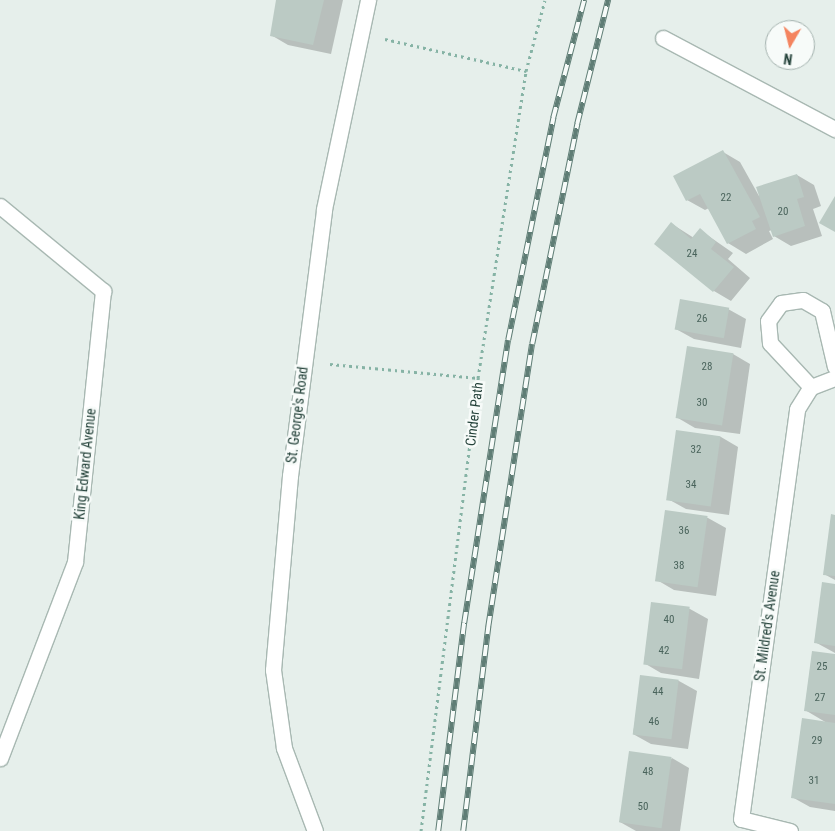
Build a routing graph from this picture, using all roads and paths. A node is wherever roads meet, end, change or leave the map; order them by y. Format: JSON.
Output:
{"nodes":[{"id":1,"x":368,"y":0,"type":"edge"},
{"id":2,"x":545,"y":0,"type":"edge"},
{"id":3,"x":361,"y":33,"type":"junction"},
{"id":4,"x":663,"y":38,"type":"dead end"},
{"id":5,"x":526,"y":70,"type":"junction"},
{"id":6,"x":835,"y":129,"type":"edge"},
{"id":7,"x":0,"y":206,"type":"edge"},
{"id":8,"x":304,"y":362,"type":"junction"},
{"id":9,"x":835,"y":367,"type":"edge"},
{"id":10,"x":478,"y":378,"type":"junction"},
{"id":11,"x":835,"y":378,"type":"edge"},
{"id":12,"x":811,"y":387,"type":"junction"},
{"id":13,"x":0,"y":758,"type":"edge"},
{"id":14,"x":317,"y":830,"type":"edge"},
{"id":15,"x":421,"y":831,"type":"edge"},
{"id":16,"x":790,"y":831,"type":"edge"}],
"edges":[{"from":1,"to":3,"type":"street","name":"St. George's Road"},
{"from":2,"to":5,"type":"path","name":"Cinder Path"},
{"from":3,"to":5,"type":"path"},
{"from":3,"to":8,"type":"street","name":"St. George's Road"},
{"from":4,"to":6,"type":"street"},
{"from":5,"to":10,"type":"path","name":"Cinder Path"},
{"from":7,"to":13,"type":"street","name":"King Edward Avenue"},
{"from":8,"to":10,"type":"path"},
{"from":8,"to":14,"type":"street","name":"St. George's Road"},
{"from":9,"to":12,"type":"street"},
{"from":10,"to":15,"type":"path","name":"Cinder Path"},
{"from":11,"to":12,"type":"street"},
{"from":12,"to":16,"type":"street","name":"St. Mildred's Avenue"}]}
